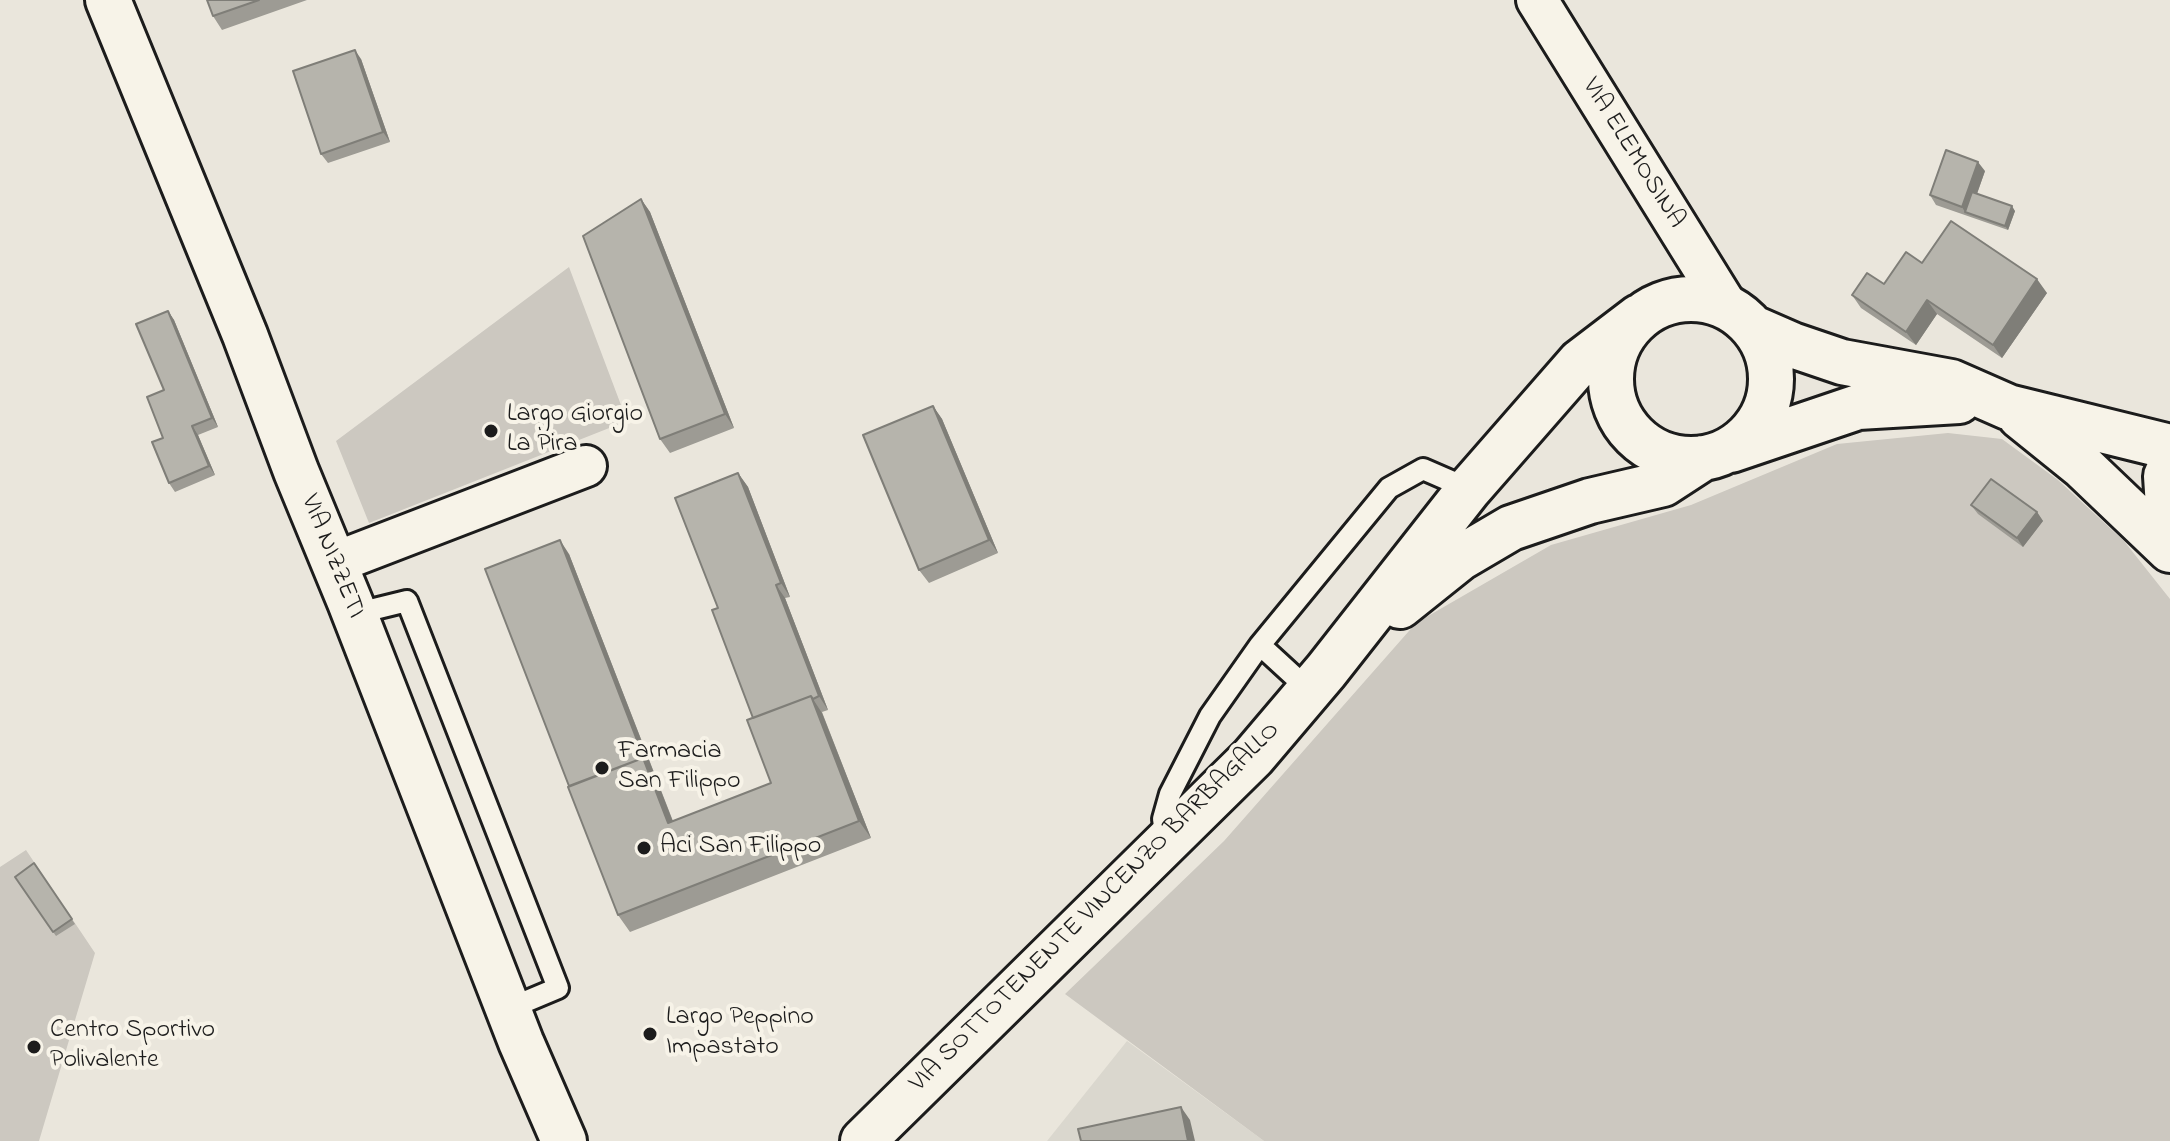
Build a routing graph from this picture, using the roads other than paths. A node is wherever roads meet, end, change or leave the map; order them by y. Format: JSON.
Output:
{"nodes":[{"id":1,"x":108,"y":0,"type":"edge"},
{"id":2,"x":1537,"y":0,"type":"edge"},
{"id":3,"x":1639,"y":317,"type":"junction"},
{"id":4,"x":1741,"y":318,"type":"junction"},
{"id":5,"x":2002,"y":405,"type":"junction"},
{"id":6,"x":2170,"y":447,"type":"edge"},
{"id":7,"x":1712,"y":456,"type":"junction"},
{"id":8,"x":586,"y":466,"type":"dead end"},
{"id":9,"x":2170,"y":469,"type":"edge"},
{"id":10,"x":1469,"y":489,"type":"junction"},
{"id":11,"x":2170,"y":537,"type":"edge"},
{"id":12,"x":2170,"y":550,"type":"edge"},
{"id":13,"x":334,"y":563,"type":"junction"},
{"id":14,"x":1260,"y":645,"type":"junction"},
{"id":15,"x":1317,"y":680,"type":"junction"},
{"id":16,"x":1167,"y":843,"type":"junction"},
{"id":17,"x":557,"y":1132,"type":"edge"},
{"id":18,"x":863,"y":1141,"type":"edge"}],
"edges":[{"from":1,"to":13,"type":"street","name":"VIA NIZZETI"},
{"from":2,"to":4,"type":"street","name":"VIA ELEMOSINA"},
{"from":3,"to":4,"type":"street"},
{"from":3,"to":7,"type":"street"},
{"from":3,"to":10,"type":"street"},
{"from":4,"to":5,"type":"street"},
{"from":4,"to":7,"type":"street"},
{"from":5,"to":6,"type":"street"},
{"from":5,"to":7,"type":"street"},
{"from":5,"to":12,"type":"street"},
{"from":7,"to":15,"type":"street"},
{"from":8,"to":13,"type":"street"},
{"from":9,"to":11,"type":"street"},
{"from":10,"to":14,"type":"lane"},
{"from":10,"to":15,"type":"street"},
{"from":13,"to":17,"type":"street","name":"VIA NIZZETI"},
{"from":14,"to":15,"type":"lane"},
{"from":14,"to":16,"type":"lane"},
{"from":15,"to":16,"type":"street","name":"VIA SOTTOTENENTE VINCENZO BARBAGALLO"},
{"from":16,"to":18,"type":"street","name":"VIA SOTTOTENENTE VINCENZO BARBAGALLO"}]}
